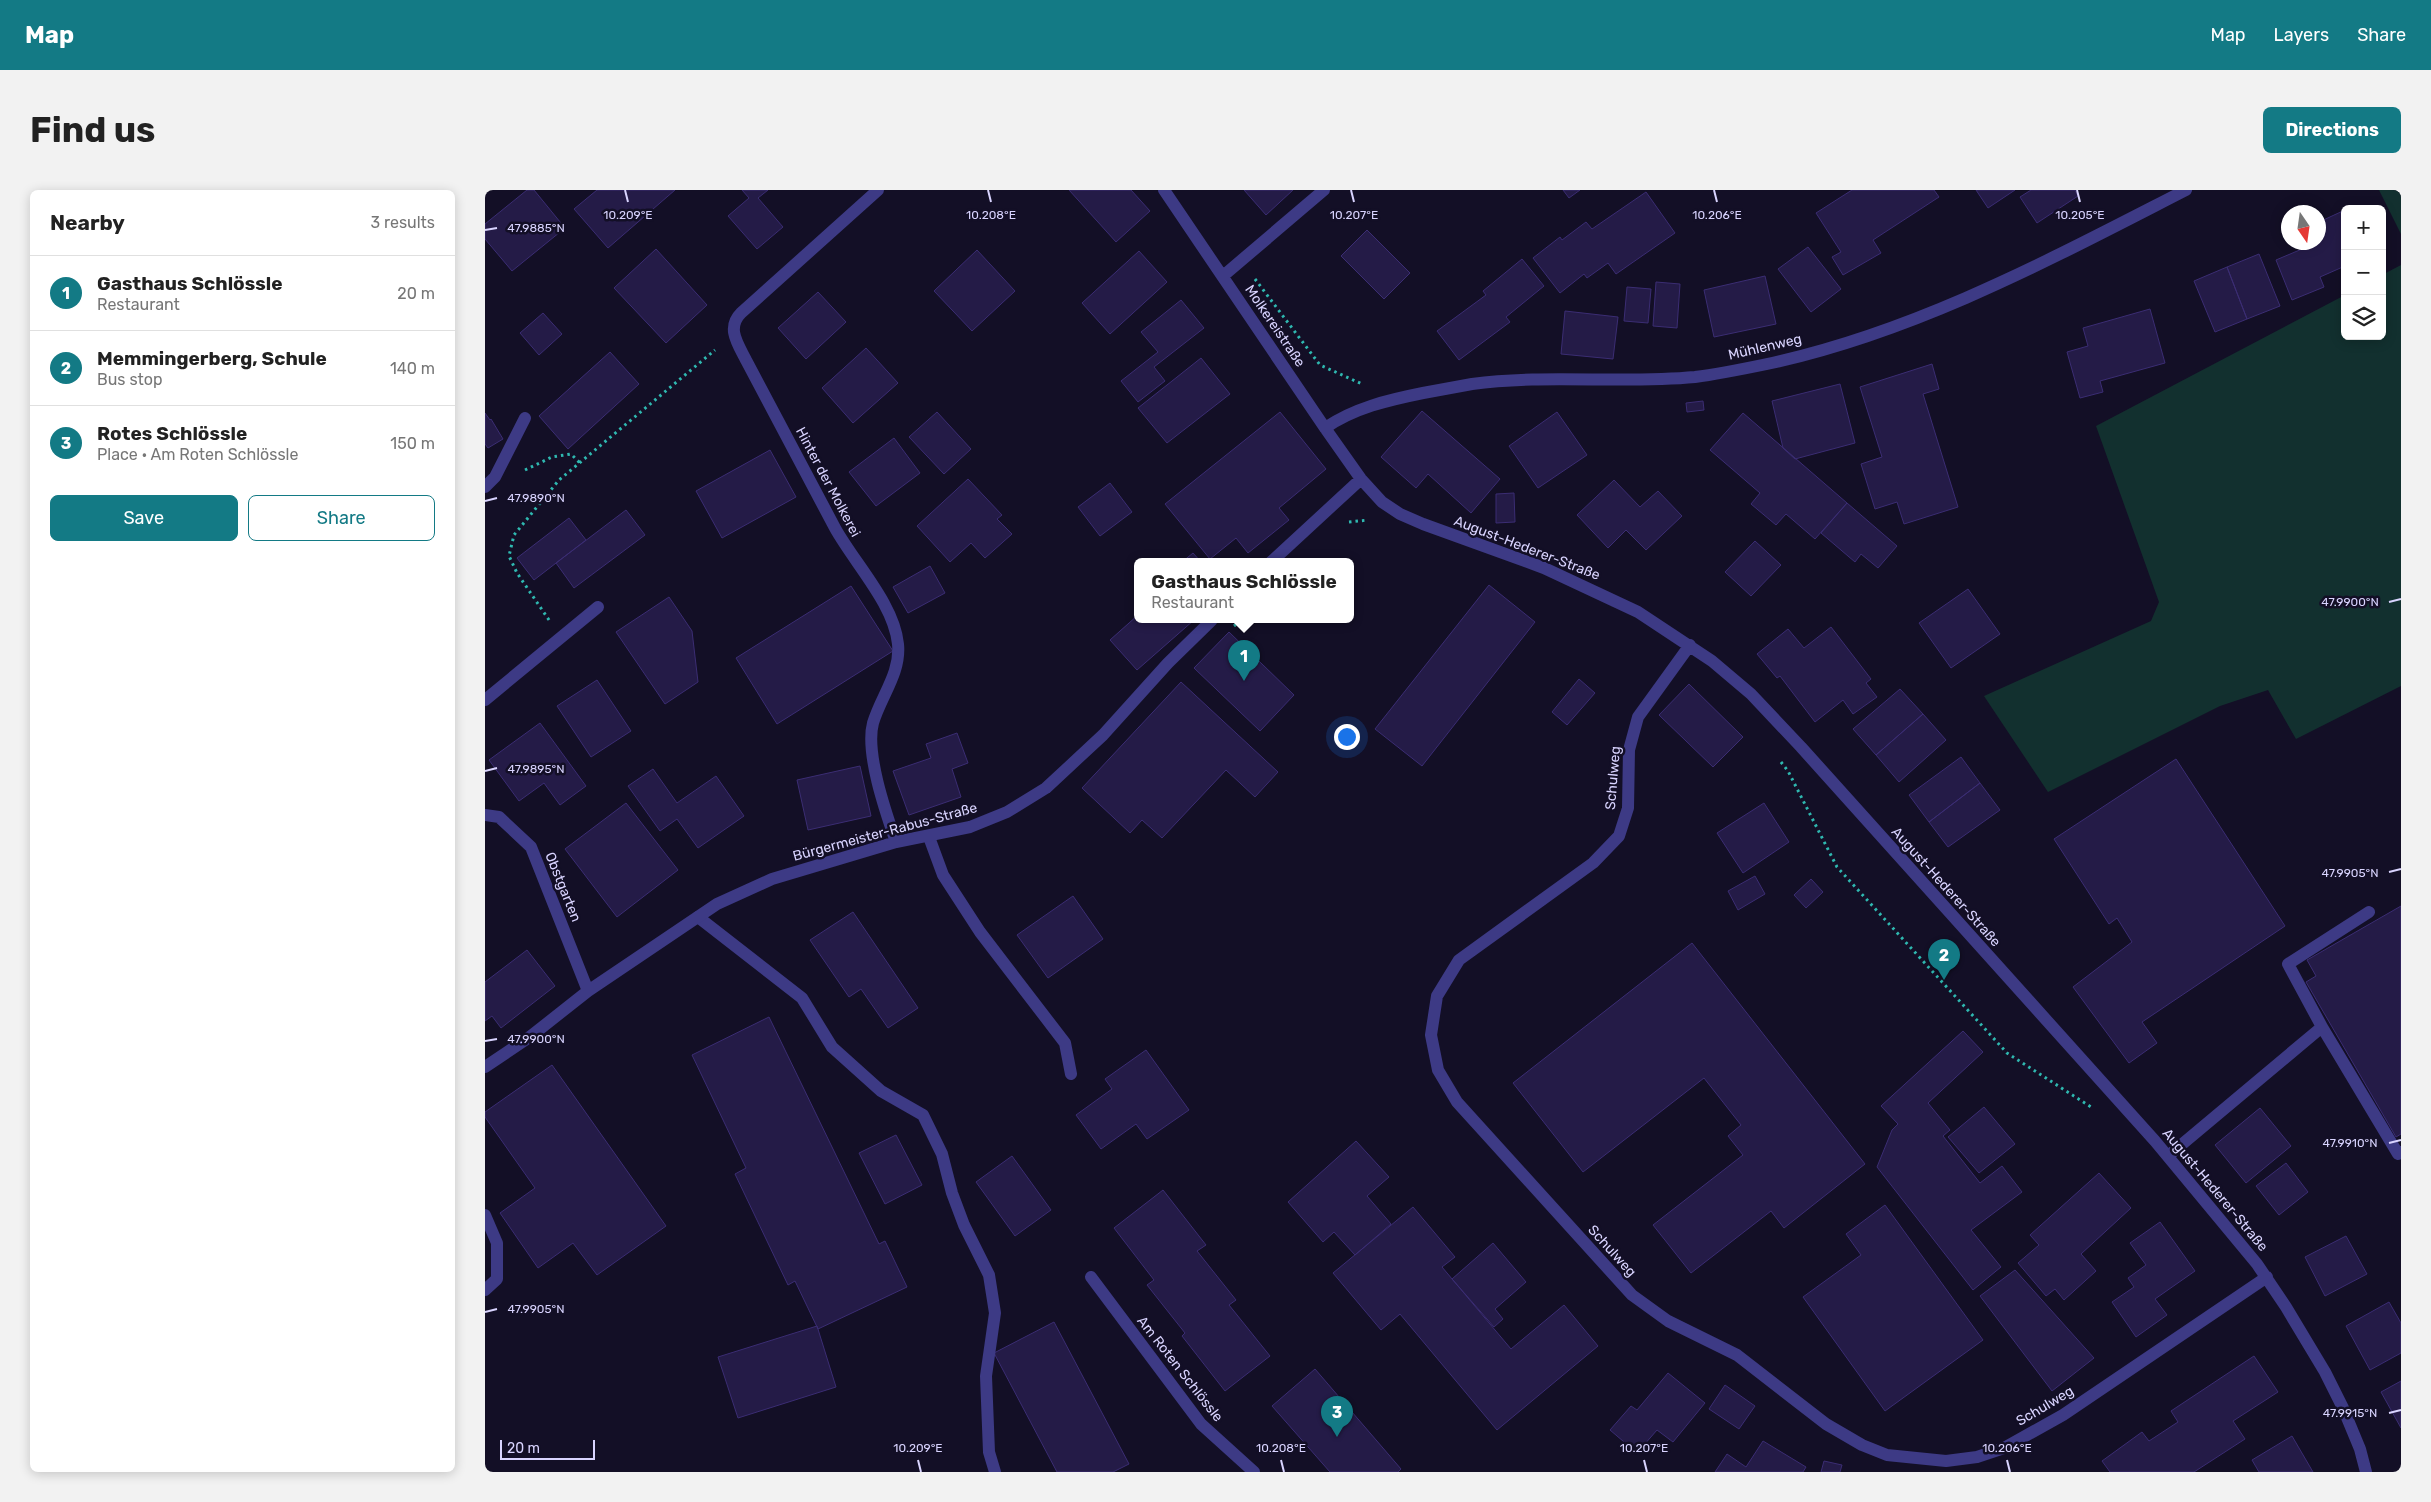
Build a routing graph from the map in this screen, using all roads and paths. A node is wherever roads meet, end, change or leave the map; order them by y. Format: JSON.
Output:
{"nodes":[{"id":1,"x":879,"y":190,"type":"edge"},
{"id":2,"x":1324,"y":190,"type":"edge"},
{"id":3,"x":2185,"y":190,"type":"edge"},
{"id":4,"x":1167,"y":191,"type":"edge"},
{"id":5,"x":1223,"y":276,"type":"junction"},
{"id":6,"x":734,"y":335,"type":"junction"},
{"id":7,"x":1320,"y":365,"type":"dead end"},
{"id":8,"x":1367,"y":387,"type":"dead end"},
{"id":9,"x":525,"y":418,"type":"dead end"},
{"id":10,"x":1325,"y":428,"type":"junction"},
{"id":11,"x":580,"y":463,"type":"junction"},
{"id":12,"x":495,"y":477,"type":"junction"},
{"id":13,"x":1361,"y":479,"type":"junction"},
{"id":14,"x":485,"y":488,"type":"edge"},
{"id":15,"x":1373,"y":520,"type":"dead end"},
{"id":16,"x":1343,"y":523,"type":"dead end"},
{"id":17,"x":1275,"y":558,"type":"edge"},
{"id":18,"x":598,"y":607,"type":"dead end"},
{"id":19,"x":1209,"y":623,"type":"edge"},
{"id":20,"x":561,"y":637,"type":"junction"},
{"id":21,"x":1690,"y":645,"type":"junction"},
{"id":22,"x":485,"y":700,"type":"edge"},
{"id":23,"x":1776,"y":756,"type":"dead end"},
{"id":24,"x":485,"y":815,"type":"edge"},
{"id":25,"x":929,"y":837,"type":"junction"},
{"id":26,"x":896,"y":842,"type":"junction"},
{"id":27,"x":2369,"y":912,"type":"dead end"},
{"id":28,"x":698,"y":917,"type":"junction"},
{"id":29,"x":588,"y":991,"type":"junction"},
{"id":30,"x":2322,"y":1027,"type":"junction"},
{"id":31,"x":485,"y":1067,"type":"edge"},
{"id":32,"x":1071,"y":1074,"type":"dead end"},
{"id":33,"x":2093,"y":1108,"type":"dead end"},
{"id":34,"x":2401,"y":1152,"type":"edge"},
{"id":35,"x":2168,"y":1156,"type":"junction"},
{"id":36,"x":485,"y":1215,"type":"edge"},
{"id":37,"x":1091,"y":1277,"type":"dead end"},
{"id":38,"x":2267,"y":1277,"type":"junction"},
{"id":39,"x":485,"y":1290,"type":"edge"},
{"id":40,"x":995,"y":1472,"type":"edge"},
{"id":41,"x":1254,"y":1472,"type":"edge"},
{"id":42,"x":2366,"y":1472,"type":"edge"}],
"edges":[{"from":1,"to":6,"type":"street"},
{"from":2,"to":5,"type":"street"},
{"from":3,"to":10,"type":"street","name":"Mühlenweg"},
{"from":4,"to":5,"type":"street","name":"Molkereistraße"},
{"from":5,"to":10,"type":"street","name":"Molkereistraße"},
{"from":6,"to":11,"type":"path"},
{"from":6,"to":26,"type":"street","name":"Hinter der Molkerei"},
{"from":7,"to":8,"type":"path"},
{"from":9,"to":12,"type":"street"},
{"from":10,"to":13,"type":"street","name":"Molkereistraße"},
{"from":11,"to":12,"type":"path"},
{"from":11,"to":20,"type":"path"},
{"from":12,"to":14,"type":"street"},
{"from":13,"to":17,"type":"street"},
{"from":13,"to":21,"type":"street","name":"August-Hederer-Straße"},
{"from":15,"to":16,"type":"path"},
{"from":18,"to":20,"type":"street"},
{"from":19,"to":25,"type":"street","name":"Bürgermeister-Rabus-Straße"},
{"from":20,"to":22,"type":"street"},
{"from":21,"to":35,"type":"street","name":"August-Hederer-Straße"},
{"from":21,"to":38,"type":"street","name":"Schulweg"},
{"from":23,"to":33,"type":"path"},
{"from":24,"to":29,"type":"street","name":"Obstgarten"},
{"from":25,"to":26,"type":"street","name":"Bürgermeister-Rabus-Straße"},
{"from":25,"to":32,"type":"street"},
{"from":26,"to":28,"type":"street","name":"Bürgermeister-Rabus-Straße"},
{"from":27,"to":30,"type":"street"},
{"from":28,"to":29,"type":"street","name":"Bürgermeister-Rabus-Straße"},
{"from":28,"to":40,"type":"street"},
{"from":29,"to":31,"type":"street","name":"Bürgermeister-Rabus-Straße"},
{"from":30,"to":34,"type":"street"},
{"from":30,"to":35,"type":"street"},
{"from":35,"to":38,"type":"street","name":"August-Hederer-Straße"},
{"from":36,"to":39,"type":"street"},
{"from":37,"to":41,"type":"street","name":"Am Roten Schlössle"},
{"from":38,"to":42,"type":"street","name":"August-Hederer-Straße"}]}
